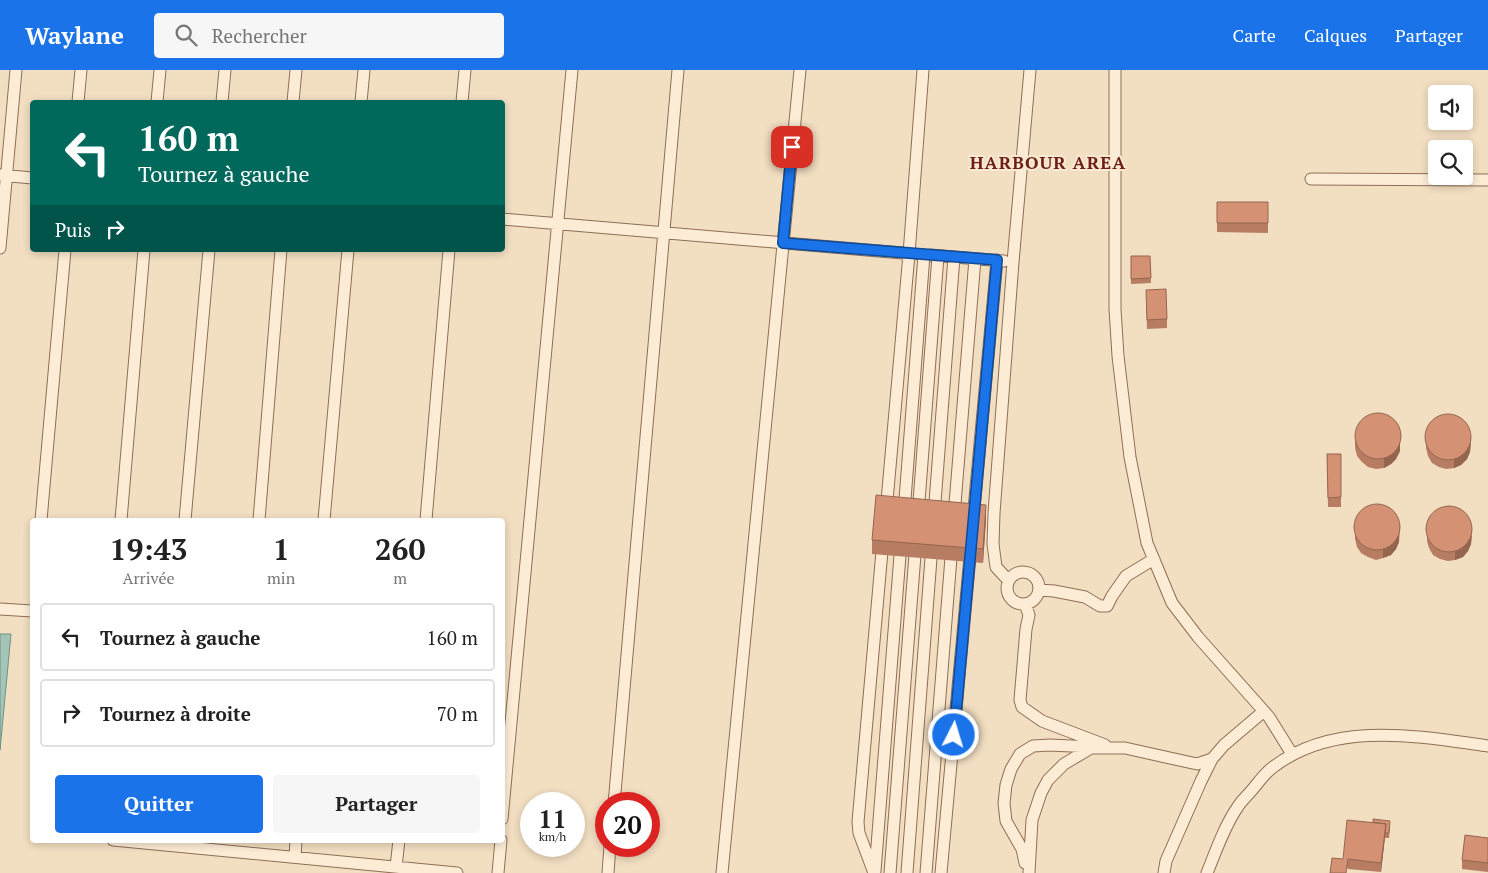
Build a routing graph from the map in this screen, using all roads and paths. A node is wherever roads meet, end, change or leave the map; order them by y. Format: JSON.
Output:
{"nodes":[{"id":1,"x":16,"y":70,"type":"edge"},
{"id":2,"x":81,"y":70,"type":"edge"},
{"id":3,"x":160,"y":70,"type":"edge"},
{"id":4,"x":225,"y":70,"type":"edge"},
{"id":5,"x":296,"y":70,"type":"edge"},
{"id":6,"x":364,"y":70,"type":"edge"},
{"id":7,"x":465,"y":70,"type":"edge"},
{"id":8,"x":572,"y":70,"type":"edge"},
{"id":9,"x":678,"y":70,"type":"edge"},
{"id":10,"x":800,"y":70,"type":"edge"},
{"id":11,"x":923,"y":70,"type":"edge"},
{"id":12,"x":1030,"y":70,"type":"edge"},
{"id":13,"x":1115,"y":70,"type":"edge"},
{"id":14,"x":78,"y":100,"type":"edge"},
{"id":15,"x":157,"y":100,"type":"edge"},
{"id":16,"x":222,"y":100,"type":"edge"},
{"id":17,"x":293,"y":100,"type":"edge"},
{"id":18,"x":361,"y":100,"type":"edge"},
{"id":19,"x":462,"y":100,"type":"edge"},
{"id":20,"x":3,"y":176,"type":"edge"},
{"id":21,"x":30,"y":178,"type":"edge"},
{"id":22,"x":1311,"y":179,"type":"dead end"},
{"id":23,"x":1488,"y":180,"type":"edge"},
{"id":24,"x":505,"y":219,"type":"edge"},
{"id":25,"x":558,"y":223,"type":"junction"},
{"id":26,"x":664,"y":233,"type":"junction"},
{"id":27,"x":783,"y":243,"type":"junction"},
{"id":28,"x":0,"y":248,"type":"edge"},
{"id":29,"x":65,"y":252,"type":"edge"},
{"id":30,"x":144,"y":252,"type":"edge"},
{"id":31,"x":209,"y":252,"type":"edge"},
{"id":32,"x":281,"y":252,"type":"edge"},
{"id":33,"x":348,"y":252,"type":"edge"},
{"id":34,"x":449,"y":252,"type":"edge"},
{"id":35,"x":908,"y":254,"type":"junction"},
{"id":36,"x":924,"y":255,"type":"junction"},
{"id":37,"x":938,"y":256,"type":"junction"},
{"id":38,"x":954,"y":257,"type":"junction"},
{"id":39,"x":975,"y":259,"type":"junction"},
{"id":40,"x":997,"y":260,"type":"junction"},
{"id":41,"x":1013,"y":262,"type":"junction"},
{"id":42,"x":41,"y":518,"type":"edge"},
{"id":43,"x":121,"y":518,"type":"edge"},
{"id":44,"x":185,"y":518,"type":"edge"},
{"id":45,"x":259,"y":518,"type":"edge"},
{"id":46,"x":324,"y":518,"type":"edge"},
{"id":47,"x":426,"y":518,"type":"edge"},
{"id":48,"x":1154,"y":559,"type":"junction"},
{"id":49,"x":1008,"y":580,"type":"junction"},
{"id":50,"x":1039,"y":590,"type":"junction"},
{"id":51,"x":1026,"y":604,"type":"junction"},
{"id":52,"x":0,"y":608,"type":"edge"},
{"id":53,"x":30,"y":611,"type":"edge"},
{"id":54,"x":1264,"y":711,"type":"junction"},
{"id":55,"x":1488,"y":746,"type":"edge"},
{"id":56,"x":1111,"y":748,"type":"junction"},
{"id":57,"x":1292,"y":754,"type":"junction"},
{"id":58,"x":1212,"y":759,"type":"junction"},
{"id":59,"x":505,"y":787,"type":"edge"},
{"id":60,"x":615,"y":792,"type":"edge"},
{"id":61,"x":176,"y":843,"type":"edge"},
{"id":62,"x":296,"y":843,"type":"edge"},
{"id":63,"x":398,"y":843,"type":"edge"},
{"id":64,"x":501,"y":843,"type":"edge"},
{"id":65,"x":232,"y":846,"type":"edge"},
{"id":66,"x":609,"y":857,"type":"edge"},
{"id":67,"x":294,"y":858,"type":"junction"},
{"id":68,"x":396,"y":867,"type":"junction"},
{"id":69,"x":457,"y":873,"type":"edge"},
{"id":70,"x":498,"y":873,"type":"edge"},
{"id":71,"x":608,"y":873,"type":"edge"},
{"id":72,"x":722,"y":873,"type":"edge"},
{"id":73,"x":875,"y":873,"type":"edge"},
{"id":74,"x":890,"y":873,"type":"edge"},
{"id":75,"x":907,"y":873,"type":"edge"},
{"id":76,"x":926,"y":873,"type":"edge"},
{"id":77,"x":941,"y":873,"type":"edge"},
{"id":78,"x":1028,"y":873,"type":"edge"},
{"id":79,"x":1164,"y":873,"type":"edge"},
{"id":80,"x":1207,"y":873,"type":"edge"}],
"edges":[{"from":1,"to":20,"type":"lane"},
{"from":2,"to":14,"type":"lane"},
{"from":3,"to":15,"type":"lane"},
{"from":4,"to":16,"type":"lane"},
{"from":5,"to":17,"type":"lane"},
{"from":6,"to":18,"type":"lane"},
{"from":7,"to":19,"type":"lane"},
{"from":8,"to":25,"type":"lane"},
{"from":9,"to":26,"type":"lane"},
{"from":10,"to":27,"type":"lane"},
{"from":11,"to":35,"type":"lane"},
{"from":12,"to":41,"type":"lane"},
{"from":13,"to":48,"type":"lane"},
{"from":20,"to":21,"type":"lane"},
{"from":20,"to":28,"type":"lane"},
{"from":22,"to":23,"type":"lane"},
{"from":24,"to":25,"type":"lane"},
{"from":25,"to":26,"type":"lane"},
{"from":25,"to":59,"type":"lane"},
{"from":26,"to":27,"type":"lane"},
{"from":26,"to":60,"type":"lane"},
{"from":27,"to":35,"type":"lane"},
{"from":27,"to":72,"type":"lane"},
{"from":29,"to":42,"type":"lane"},
{"from":30,"to":43,"type":"lane"},
{"from":31,"to":44,"type":"lane"},
{"from":32,"to":45,"type":"lane"},
{"from":33,"to":46,"type":"lane"},
{"from":34,"to":47,"type":"lane"},
{"from":35,"to":36,"type":"lane"},
{"from":35,"to":73,"type":"lane"},
{"from":36,"to":37,"type":"lane"},
{"from":36,"to":73,"type":"lane"},
{"from":37,"to":38,"type":"lane"},
{"from":37,"to":74,"type":"lane"},
{"from":38,"to":39,"type":"lane"},
{"from":38,"to":75,"type":"lane"},
{"from":39,"to":40,"type":"lane"},
{"from":39,"to":76,"type":"lane"},
{"from":40,"to":41,"type":"lane"},
{"from":40,"to":77,"type":"lane"},
{"from":41,"to":49,"type":"lane"},
{"from":48,"to":50,"type":"lane"},
{"from":48,"to":54,"type":"lane"},
{"from":49,"to":50,"type":"lane"},
{"from":49,"to":51,"type":"lane"},
{"from":50,"to":51,"type":"lane"},
{"from":51,"to":56,"type":"lane"},
{"from":52,"to":53,"type":"lane"},
{"from":54,"to":57,"type":"lane"},
{"from":54,"to":58,"type":"lane"},
{"from":55,"to":57,"type":"lane"},
{"from":56,"to":58,"type":"lane"},
{"from":56,"to":78,"type":"lane"},
{"from":56,"to":78,"type":"lane"},
{"from":57,"to":80,"type":"lane"},
{"from":58,"to":79,"type":"lane"},
{"from":61,"to":65,"type":"lane"},
{"from":62,"to":67,"type":"lane"},
{"from":63,"to":68,"type":"lane"},
{"from":64,"to":70,"type":"lane"},
{"from":65,"to":67,"type":"lane"},
{"from":66,"to":71,"type":"lane"},
{"from":67,"to":68,"type":"lane"},
{"from":68,"to":69,"type":"lane"}]}
